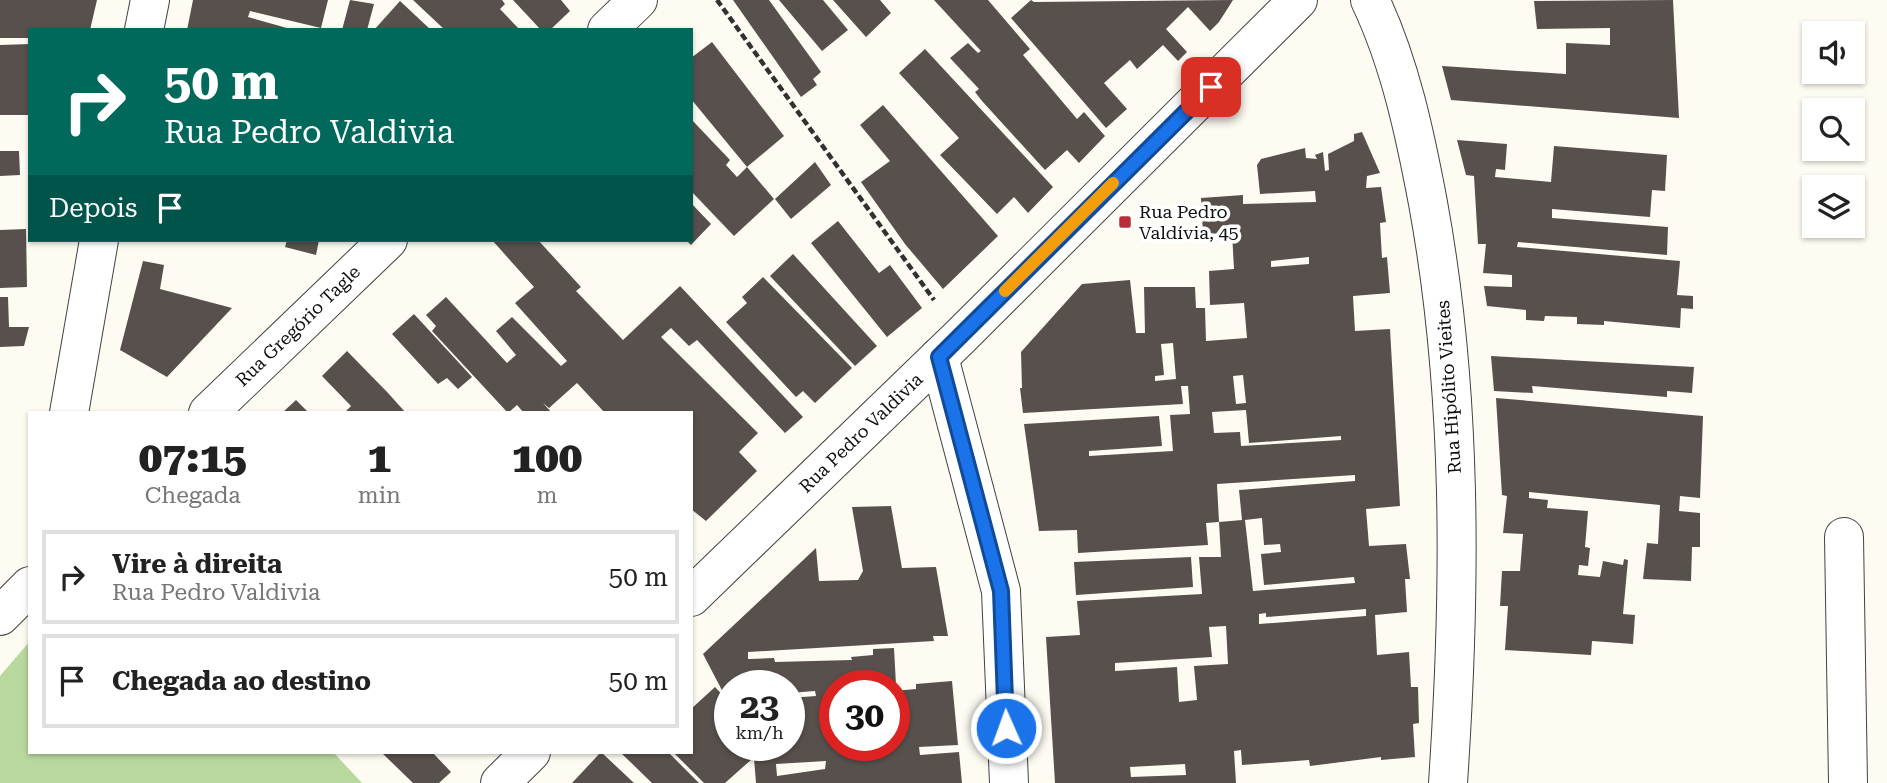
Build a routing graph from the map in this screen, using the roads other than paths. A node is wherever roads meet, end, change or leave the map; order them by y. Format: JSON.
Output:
{"nodes":[{"id":1,"x":150,"y":0,"type":"edge"},
{"id":2,"x":638,"y":0,"type":"edge"},
{"id":3,"x":1298,"y":0,"type":"edge"},
{"id":4,"x":1370,"y":0,"type":"edge"},
{"id":5,"x":144,"y":28,"type":"edge"},
{"id":6,"x":609,"y":28,"type":"edge"},
{"id":7,"x":99,"y":242,"type":"edge"},
{"id":8,"x":386,"y":242,"type":"edge"},
{"id":9,"x":949,"y":347,"type":"junction"},
{"id":10,"x":69,"y":411,"type":"edge"},
{"id":11,"x":210,"y":411,"type":"edge"},
{"id":12,"x":1844,"y":537,"type":"dead end"},
{"id":13,"x":28,"y":588,"type":"edge"},
{"id":14,"x":693,"y":595,"type":"edge"},
{"id":15,"x":0,"y":616,"type":"edge"},
{"id":16,"x":529,"y":754,"type":"edge"},
{"id":17,"x":500,"y":783,"type":"edge"},
{"id":18,"x":1009,"y":783,"type":"edge"},
{"id":19,"x":1448,"y":783,"type":"edge"},
{"id":20,"x":1848,"y":783,"type":"edge"}],
"edges":[{"from":1,"to":5,"type":"street"},
{"from":2,"to":6,"type":"street"},
{"from":3,"to":9,"type":"street","name":"Rua Pedro Valdivia"},
{"from":4,"to":19,"type":"street","name":"Rua Hipólito Vieites"},
{"from":7,"to":10,"type":"street"},
{"from":8,"to":11,"type":"street","name":"Rua Gregório Tagle"},
{"from":9,"to":14,"type":"street","name":"Rua Pedro Valdivia"},
{"from":9,"to":18,"type":"street"},
{"from":12,"to":20,"type":"street"},
{"from":13,"to":15,"type":"street"},
{"from":16,"to":17,"type":"street"}]}
